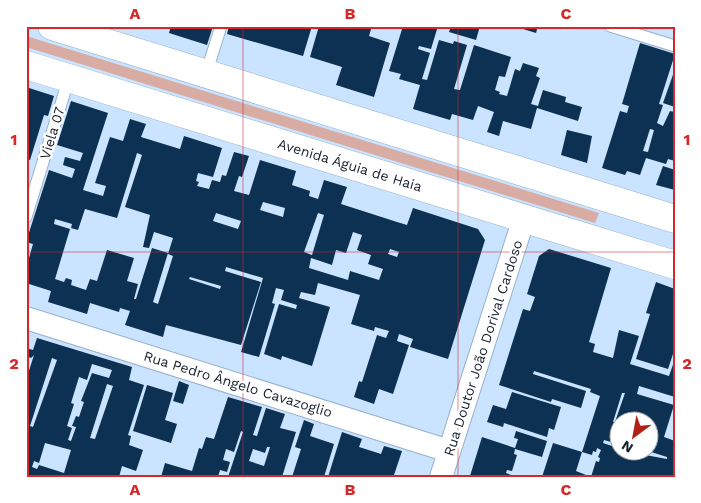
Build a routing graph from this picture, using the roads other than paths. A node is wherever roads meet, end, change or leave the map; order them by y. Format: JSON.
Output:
{"nodes":[{"id":1,"x":52,"y":26,"type":"edge"},
{"id":2,"x":221,"y":26,"type":"edge"},
{"id":3,"x":610,"y":26,"type":"edge"},
{"id":4,"x":675,"y":46,"type":"edge"},
{"id":5,"x":26,"y":65,"type":"edge"},
{"id":6,"x":206,"y":74,"type":"junction"},
{"id":7,"x":69,"y":78,"type":"junction"},
{"id":8,"x":26,"y":217,"type":"edge"},
{"id":9,"x":524,"y":218,"type":"junction"},
{"id":10,"x":675,"y":219,"type":"edge"},
{"id":11,"x":595,"y":240,"type":"junction"},
{"id":12,"x":675,"y":254,"type":"edge"},
{"id":13,"x":675,"y":264,"type":"edge"},
{"id":14,"x":26,"y":318,"type":"edge"},
{"id":15,"x":449,"y":451,"type":"junction"},
{"id":16,"x":441,"y":477,"type":"edge"}],
"edges":[{"from":1,"to":6,"type":"main road"},
{"from":2,"to":6,"type":"lane"},
{"from":3,"to":4,"type":"lane"},
{"from":5,"to":7,"type":"main road","name":"Avenida Águia de Haia"},
{"from":6,"to":10,"type":"main road"},
{"from":7,"to":8,"type":"lane","name":"Viela 07"},
{"from":7,"to":9,"type":"main road","name":"Avenida Águia de Haia"},
{"from":9,"to":11,"type":"main road","name":"Avenida Águia de Haia"},
{"from":9,"to":15,"type":"street","name":"Rua Doutor João Dorival Cardoso"},
{"from":11,"to":12,"type":"main road"},
{"from":11,"to":13,"type":"main road","name":"Avenida Águia de Haia"},
{"from":14,"to":15,"type":"street","name":"Rua Pedro Ângelo Cavazoglio"},
{"from":15,"to":16,"type":"street","name":"Rua Doutor João Dorival Cardoso"}]}
